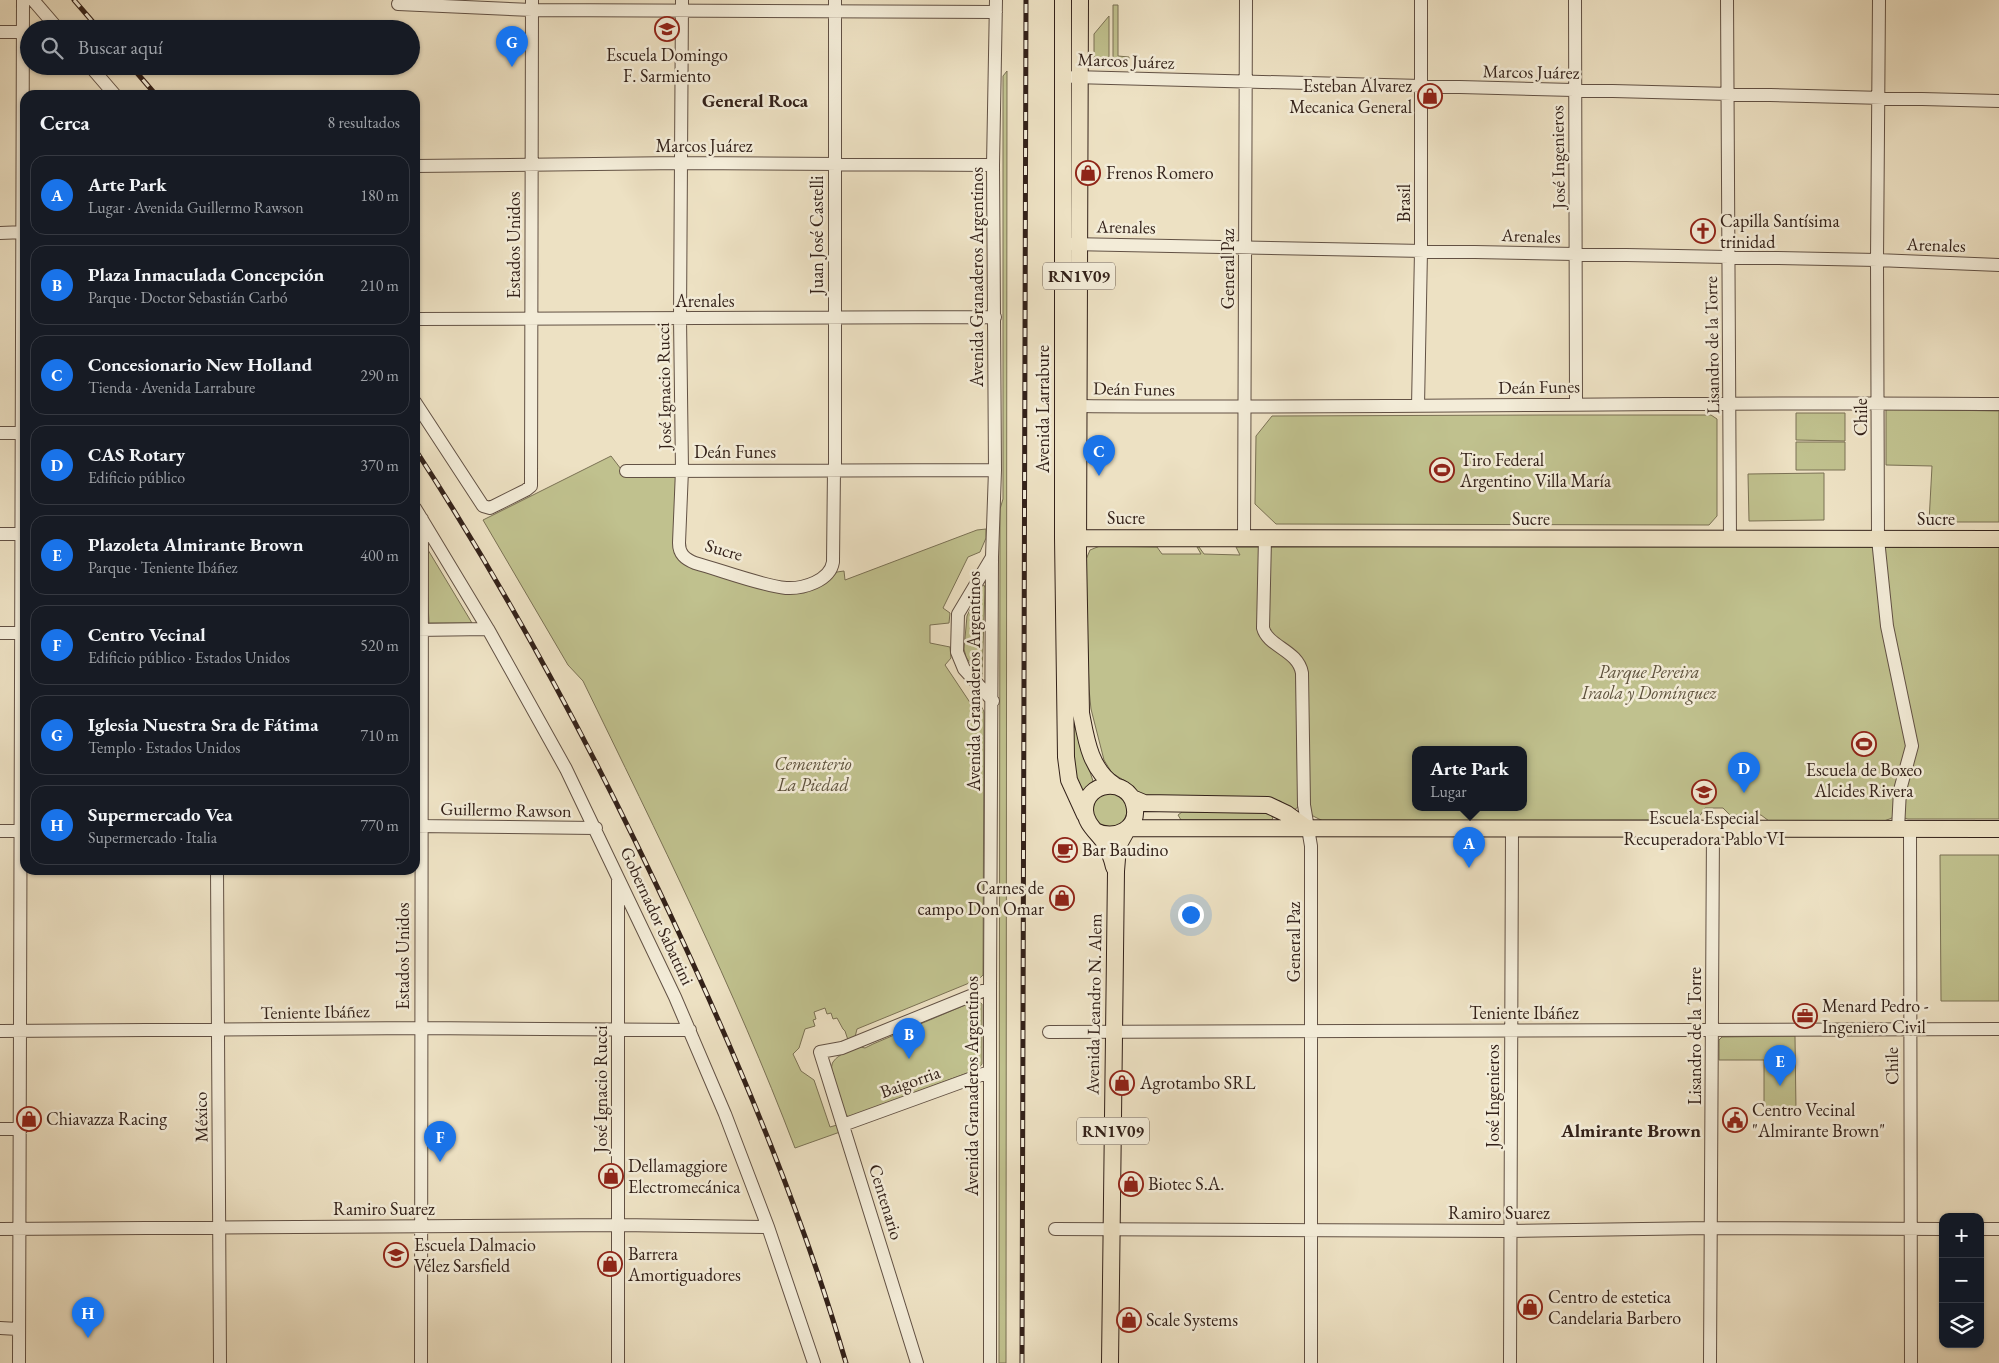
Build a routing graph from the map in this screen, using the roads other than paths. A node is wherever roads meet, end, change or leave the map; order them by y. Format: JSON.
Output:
{"nodes":[{"id":1,"x":23,"y":0,"type":"edge"},
{"id":2,"x":33,"y":0,"type":"edge"},
{"id":3,"x":1063,"y":0,"type":"edge"},
{"id":4,"x":1080,"y":0,"type":"edge"},
{"id":5,"x":1246,"y":0,"type":"edge"},
{"id":6,"x":1421,"y":0,"type":"edge"},
{"id":7,"x":1574,"y":0,"type":"edge"},
{"id":8,"x":1727,"y":0,"type":"edge"},
{"id":9,"x":1879,"y":0,"type":"edge"},
{"id":10,"x":398,"y":4,"type":"dead end"},
{"id":11,"x":532,"y":5,"type":"edge"},
{"id":12,"x":834,"y":5,"type":"edge"},
{"id":13,"x":682,"y":6,"type":"edge"},
{"id":14,"x":996,"y":6,"type":"edge"},
{"id":15,"x":23,"y":20,"type":"edge"},
{"id":16,"x":50,"y":20,"type":"edge"},
{"id":17,"x":0,"y":32,"type":"edge"},
{"id":18,"x":20,"y":32,"type":"edge"},
{"id":19,"x":23,"y":75,"type":"edge"},
{"id":20,"x":98,"y":75,"type":"edge"},
{"id":21,"x":1063,"y":77,"type":"junction"},
{"id":22,"x":1079,"y":78,"type":"junction"},
{"id":23,"x":1246,"y":82,"type":"junction"},
{"id":24,"x":1421,"y":87,"type":"junction"},
{"id":25,"x":23,"y":90,"type":"edge"},
{"id":26,"x":111,"y":90,"type":"edge"},
{"id":27,"x":1575,"y":90,"type":"junction"},
{"id":28,"x":1728,"y":93,"type":"junction"},
{"id":29,"x":1878,"y":98,"type":"junction"},
{"id":30,"x":1999,"y":101,"type":"edge"},
{"id":31,"x":682,"y":163,"type":"junction"},
{"id":32,"x":532,"y":164,"type":"junction"},
{"id":33,"x":835,"y":164,"type":"junction"},
{"id":34,"x":420,"y":166,"type":"edge"},
{"id":35,"x":993,"y":166,"type":"junction"},
{"id":36,"x":20,"y":232,"type":"edge"},
{"id":37,"x":0,"y":233,"type":"edge"},
{"id":38,"x":1071,"y":244,"type":"junction"},
{"id":39,"x":1246,"y":246,"type":"junction"},
{"id":40,"x":1421,"y":251,"type":"junction"},
{"id":41,"x":1576,"y":255,"type":"junction"},
{"id":42,"x":1729,"y":258,"type":"junction"},
{"id":43,"x":1877,"y":260,"type":"junction"},
{"id":44,"x":1999,"y":265,"type":"edge"},
{"id":45,"x":995,"y":317,"type":"junction"},
{"id":46,"x":680,"y":318,"type":"junction"},
{"id":47,"x":834,"y":318,"type":"junction"},
{"id":48,"x":420,"y":319,"type":"edge"},
{"id":49,"x":531,"y":319,"type":"junction"},
{"id":50,"x":1878,"y":402,"type":"junction"},
{"id":51,"x":1730,"y":403,"type":"junction"},
{"id":52,"x":1576,"y":404,"type":"junction"},
{"id":53,"x":1999,"y":404,"type":"edge"},
{"id":54,"x":1079,"y":406,"type":"junction"},
{"id":55,"x":1418,"y":406,"type":"junction"},
{"id":56,"x":1244,"y":407,"type":"junction"},
{"id":57,"x":420,"y":410,"type":"edge"},
{"id":58,"x":0,"y":433,"type":"edge"},
{"id":59,"x":20,"y":433,"type":"edge"},
{"id":60,"x":834,"y":469,"type":"junction"},
{"id":61,"x":682,"y":470,"type":"junction"},
{"id":62,"x":995,"y":470,"type":"junction"},
{"id":63,"x":626,"y":471,"type":"dead end"},
{"id":64,"x":420,"y":516,"type":"edge"},
{"id":65,"x":422,"y":519,"type":"junction"},
{"id":66,"x":0,"y":534,"type":"edge"},
{"id":67,"x":20,"y":534,"type":"edge"},
{"id":68,"x":1071,"y":538,"type":"junction"},
{"id":69,"x":1244,"y":538,"type":"junction"},
{"id":70,"x":1265,"y":538,"type":"junction"},
{"id":71,"x":1730,"y":539,"type":"junction"},
{"id":72,"x":1878,"y":539,"type":"junction"},
{"id":73,"x":1999,"y":539,"type":"edge"},
{"id":74,"x":992,"y":557,"type":"junction"},
{"id":75,"x":686,"y":559,"type":"joint"},
{"id":76,"x":832,"y":566,"type":"joint"},
{"id":77,"x":420,"y":574,"type":"edge"},
{"id":78,"x":488,"y":629,"type":"junction"},
{"id":79,"x":420,"y":630,"type":"edge"},
{"id":80,"x":0,"y":633,"type":"edge"},
{"id":81,"x":20,"y":633,"type":"edge"},
{"id":82,"x":993,"y":701,"type":"junction"},
{"id":83,"x":1114,"y":785,"type":"junction"},
{"id":84,"x":1132,"y":798,"type":"junction"},
{"id":85,"x":1085,"y":815,"type":"junction"},
{"id":86,"x":420,"y":826,"type":"edge"},
{"id":87,"x":596,"y":828,"type":"junction"},
{"id":88,"x":1128,"y":828,"type":"junction"},
{"id":89,"x":1999,"y":828,"type":"edge"},
{"id":90,"x":1308,"y":829,"type":"junction"},
{"id":91,"x":1512,"y":829,"type":"junction"},
{"id":92,"x":1712,"y":829,"type":"junction"},
{"id":93,"x":1904,"y":829,"type":"junction"},
{"id":94,"x":0,"y":831,"type":"edge"},
{"id":95,"x":20,"y":831,"type":"edge"},
{"id":96,"x":1096,"y":831,"type":"junction"},
{"id":97,"x":1116,"y":872,"type":"junction"},
{"id":98,"x":22,"y":875,"type":"edge"},
{"id":99,"x":217,"y":875,"type":"edge"},
{"id":100,"x":418,"y":875,"type":"edge"},
{"id":101,"x":618,"y":875,"type":"junction"},
{"id":102,"x":990,"y":988,"type":"junction"},
{"id":103,"x":420,"y":1028,"type":"junction"},
{"id":104,"x":1909,"y":1028,"type":"junction"},
{"id":105,"x":619,"y":1029,"type":"junction"},
{"id":106,"x":1999,"y":1029,"type":"edge"},
{"id":107,"x":217,"y":1030,"type":"junction"},
{"id":108,"x":690,"y":1030,"type":"junction"},
{"id":109,"x":1511,"y":1030,"type":"junction"},
{"id":110,"x":1311,"y":1031,"type":"junction"},
{"id":111,"x":1712,"y":1031,"type":"junction"},
{"id":112,"x":0,"y":1032,"type":"edge"},
{"id":113,"x":20,"y":1032,"type":"junction"},
{"id":114,"x":1049,"y":1032,"type":"dead end"},
{"id":115,"x":1114,"y":1032,"type":"junction"},
{"id":116,"x":989,"y":1072,"type":"junction"},
{"id":117,"x":843,"y":1125,"type":"junction"},
{"id":118,"x":21,"y":1129,"type":"junction"},
{"id":119,"x":0,"y":1130,"type":"edge"},
{"id":120,"x":618,"y":1225,"type":"junction"},
{"id":121,"x":421,"y":1226,"type":"junction"},
{"id":122,"x":768,"y":1227,"type":"junction"},
{"id":123,"x":220,"y":1228,"type":"junction"},
{"id":124,"x":1710,"y":1228,"type":"junction"},
{"id":125,"x":0,"y":1229,"type":"edge"},
{"id":126,"x":20,"y":1229,"type":"junction"},
{"id":127,"x":1055,"y":1229,"type":"dead end"},
{"id":128,"x":1112,"y":1229,"type":"junction"},
{"id":129,"x":1911,"y":1229,"type":"junction"},
{"id":130,"x":1939,"y":1229,"type":"edge"},
{"id":131,"x":1984,"y":1229,"type":"edge"},
{"id":132,"x":1999,"y":1229,"type":"edge"},
{"id":133,"x":1311,"y":1230,"type":"junction"},
{"id":134,"x":1510,"y":1231,"type":"junction"},
{"id":135,"x":0,"y":1328,"type":"edge"},
{"id":136,"x":18,"y":1329,"type":"junction"},
{"id":137,"x":19,"y":1363,"type":"edge"},
{"id":138,"x":220,"y":1363,"type":"edge"},
{"id":139,"x":421,"y":1363,"type":"edge"},
{"id":140,"x":618,"y":1363,"type":"edge"},
{"id":141,"x":814,"y":1363,"type":"edge"},
{"id":142,"x":917,"y":1363,"type":"edge"},
{"id":143,"x":990,"y":1363,"type":"edge"},
{"id":144,"x":1110,"y":1363,"type":"edge"},
{"id":145,"x":1311,"y":1363,"type":"edge"},
{"id":146,"x":1510,"y":1363,"type":"edge"},
{"id":147,"x":1710,"y":1363,"type":"edge"},
{"id":148,"x":1911,"y":1363,"type":"edge"}],
"edges":[{"from":1,"to":15,"type":"street"},
{"from":2,"to":16,"type":"street"},
{"from":3,"to":21,"type":"main road","name":"Avenida Larrabure","number":"RN1V09"},
{"from":4,"to":22,"type":"main road","name":"Avenida Larrabure","number":"RN1V09"},
{"from":5,"to":23,"type":"street","name":"General Paz"},
{"from":6,"to":24,"type":"street","name":"Brasil"},
{"from":7,"to":27,"type":"street","name":"José Ingenieros"},
{"from":8,"to":28,"type":"street","name":"Lisandro de la Torre"},
{"from":9,"to":29,"type":"street","name":"Chile"},
{"from":10,"to":11,"type":"street"},
{"from":11,"to":13,"type":"street"},
{"from":11,"to":32,"type":"street","name":"Estados Unidos"},
{"from":12,"to":13,"type":"street"},
{"from":12,"to":14,"type":"street"},
{"from":12,"to":33,"type":"street","name":"Juan José Castelli"},
{"from":13,"to":31,"type":"street","name":"José Ignacio Rucci"},
{"from":14,"to":35,"type":"street","name":"Avenida Granaderos Argentinos"},
{"from":17,"to":18,"type":"street"},
{"from":19,"to":25,"type":"street"},
{"from":20,"to":26,"type":"street"},
{"from":21,"to":22,"type":"street","name":"Marcos Juárez"},
{"from":21,"to":38,"type":"main road","name":"Avenida Larrabure","number":"RN1V09"},
{"from":22,"to":23,"type":"street","name":"Marcos Juárez"},
{"from":22,"to":38,"type":"main road","name":"Avenida Larrabure","number":"RN1V09"},
{"from":23,"to":24,"type":"street","name":"Marcos Juárez"},
{"from":23,"to":39,"type":"street","name":"General Paz"},
{"from":24,"to":27,"type":"street","name":"Marcos Juárez"},
{"from":24,"to":40,"type":"street","name":"Brasil"},
{"from":27,"to":28,"type":"street","name":"Marcos Juárez"},
{"from":27,"to":41,"type":"street","name":"José Ingenieros"},
{"from":28,"to":29,"type":"street","name":"Marcos Juárez"},
{"from":28,"to":42,"type":"street","name":"Lisandro de la Torre"},
{"from":29,"to":30,"type":"street","name":"Marcos Juárez"},
{"from":29,"to":43,"type":"street","name":"Chile"},
{"from":31,"to":32,"type":"street","name":"Marcos Juárez"},
{"from":31,"to":33,"type":"street","name":"Marcos Juárez"},
{"from":31,"to":46,"type":"street","name":"José Ignacio Rucci"},
{"from":32,"to":34,"type":"street","name":"Marcos Juárez"},
{"from":32,"to":49,"type":"street","name":"Estados Unidos"},
{"from":33,"to":35,"type":"street","name":"Marcos Juárez"},
{"from":33,"to":47,"type":"street","name":"Juan José Castelli"},
{"from":35,"to":45,"type":"street","name":"Avenida Granaderos Argentinos"},
{"from":36,"to":37,"type":"street"},
{"from":38,"to":39,"type":"street","name":"Arenales"},
{"from":38,"to":54,"type":"main road","name":"Avenida Larrabure","number":"RN1V09"},
{"from":38,"to":68,"type":"main road","name":"Avenida Larrabure","number":"RN1V09"},
{"from":39,"to":40,"type":"street","name":"Arenales"},
{"from":39,"to":56,"type":"street","name":"General Paz"},
{"from":40,"to":41,"type":"street","name":"Arenales"},
{"from":40,"to":55,"type":"street","name":"Brasil"},
{"from":41,"to":42,"type":"street","name":"Arenales"},
{"from":41,"to":52,"type":"street","name":"José Ingenieros"},
{"from":42,"to":43,"type":"street","name":"Arenales"},
{"from":42,"to":51,"type":"street","name":"Lisandro de la Torre"},
{"from":43,"to":44,"type":"street","name":"Arenales"},
{"from":43,"to":50,"type":"street","name":"Chile"},
{"from":45,"to":47,"type":"street","name":"Arenales"},
{"from":45,"to":62,"type":"street","name":"Avenida Granaderos Argentinos"},
{"from":46,"to":47,"type":"street","name":"Arenales"},
{"from":46,"to":49,"type":"street","name":"Arenales"},
{"from":46,"to":61,"type":"street","name":"José Ignacio Rucci"},
{"from":47,"to":60,"type":"street","name":"Juan José Castelli"},
{"from":48,"to":49,"type":"street","name":"Arenales"},
{"from":49,"to":57,"type":"street","name":"Estados Unidos"},
{"from":50,"to":51,"type":"street","name":"Deán Funes"},
{"from":50,"to":53,"type":"street","name":"Deán Funes"},
{"from":50,"to":72,"type":"street","name":"Chile"},
{"from":51,"to":52,"type":"street","name":"Deán Funes"},
{"from":51,"to":71,"type":"street","name":"Lisandro de la Torre"},
{"from":52,"to":55,"type":"street","name":"Deán Funes"},
{"from":54,"to":56,"type":"street","name":"Deán Funes"},
{"from":54,"to":68,"type":"main road","name":"Avenida Larrabure","number":"RN1V09"},
{"from":55,"to":56,"type":"street","name":"Deán Funes"},
{"from":56,"to":69,"type":"street","name":"General Paz"},
{"from":58,"to":59,"type":"street"},
{"from":60,"to":61,"type":"street","name":"Deán Funes"},
{"from":60,"to":62,"type":"street","name":"Deán Funes"},
{"from":60,"to":76,"type":"street","name":"Juan José Castelli"},
{"from":61,"to":63,"type":"street","name":"Deán Funes"},
{"from":61,"to":75,"type":"street","name":"José Ignacio Rucci"},
{"from":62,"to":74,"type":"street","name":"Avenida Granaderos Argentinos"},
{"from":64,"to":65,"type":"street","name":"Gobernador Sabattini"},
{"from":65,"to":77,"type":"street","name":"Estados Unidos"},
{"from":65,"to":78,"type":"street","name":"Gobernador Sabattini"},
{"from":66,"to":67,"type":"street"},
{"from":68,"to":69,"type":"main road","name":"Sucre"},
{"from":68,"to":83,"type":"main road","name":"Avenida Larrabure","number":"RN1V09"},
{"from":68,"to":85,"type":"main road","name":"Avenida Larrabure","number":"RN1V09"},
{"from":69,"to":70,"type":"main road","name":"Sucre"},
{"from":70,"to":71,"type":"main road","name":"Sucre"},
{"from":70,"to":90,"type":"street","name":"General Paz"},
{"from":71,"to":72,"type":"main road","name":"Sucre"},
{"from":72,"to":73,"type":"main road","name":"Sucre"},
{"from":72,"to":93,"type":"street","name":"Chile"},
{"from":74,"to":82,"type":"street","name":"Avenida Granaderos Argentinos"},
{"from":74,"to":82,"type":"street"},
{"from":75,"to":76,"type":"street","name":"Sucre"},
{"from":78,"to":79,"type":"street"},
{"from":78,"to":87,"type":"street","name":"Gobernador Sabattini"},
{"from":80,"to":81,"type":"street"},
{"from":82,"to":102,"type":"street","name":"Avenida Granaderos Argentinos"},
{"from":83,"to":84,"type":"main road","number":"RN1V09"},
{"from":83,"to":85,"type":"main road"},
{"from":84,"to":88,"type":"main road","number":"RN1V09"},
{"from":84,"to":90,"type":"main road"},
{"from":85,"to":96,"type":"main road","number":"RN1V09"},
{"from":86,"to":87,"type":"street","name":"Guillermo Rawson"},
{"from":87,"to":101,"type":"street","name":"Gobernador Sabattini"},
{"from":88,"to":90,"type":"main road"},
{"from":88,"to":96,"type":"main road"},
{"from":88,"to":97,"type":"main road","name":"Avenida Leandro N. Alem","number":"RN1V09"},
{"from":89,"to":93,"type":"main road"},
{"from":90,"to":91,"type":"main road"},
{"from":90,"to":110,"type":"street","name":"General Paz"},
{"from":91,"to":92,"type":"main road"},
{"from":91,"to":109,"type":"street","name":"José Ingenieros"},
{"from":92,"to":93,"type":"main road"},
{"from":92,"to":111,"type":"street","name":"Lisandro de la Torre"},
{"from":93,"to":104,"type":"street","name":"Chile"},
{"from":94,"to":95,"type":"street"},
{"from":96,"to":97,"type":"main road","number":"RN1V09"},
{"from":97,"to":115,"type":"main road","name":"Avenida Leandro N. Alem","number":"RN1V09"},
{"from":98,"to":113,"type":"street"},
{"from":99,"to":107,"type":"street","name":"México"},
{"from":100,"to":103,"type":"street","name":"Estados Unidos"},
{"from":101,"to":105,"type":"street","name":"José Ignacio Rucci"},
{"from":101,"to":108,"type":"street","name":"Gobernador Sabattini"},
{"from":102,"to":116,"type":"street","name":"Avenida Granaderos Argentinos"},
{"from":102,"to":117,"type":"street","name":"Centenario"},
{"from":103,"to":105,"type":"street","name":"Teniente Ibáñez"},
{"from":103,"to":107,"type":"street","name":"Teniente Ibáñez"},
{"from":103,"to":121,"type":"street","name":"Estados Unidos"},
{"from":104,"to":106,"type":"street","name":"Teniente Ibáñez"},
{"from":104,"to":111,"type":"street","name":"Teniente Ibáñez"},
{"from":104,"to":129,"type":"street","name":"Chile"},
{"from":105,"to":108,"type":"street","name":"Teniente Ibáñez"},
{"from":105,"to":120,"type":"street","name":"José Ignacio Rucci"},
{"from":107,"to":113,"type":"street","name":"Teniente Ibáñez"},
{"from":107,"to":123,"type":"street","name":"México"},
{"from":108,"to":122,"type":"street","name":"Gobernador Sabattini"},
{"from":109,"to":110,"type":"street","name":"Teniente Ibáñez"},
{"from":109,"to":111,"type":"street","name":"Teniente Ibáñez"},
{"from":109,"to":134,"type":"street","name":"José Ingenieros"},
{"from":110,"to":115,"type":"street","name":"Teniente Ibáñez"},
{"from":110,"to":133,"type":"street","name":"General Paz"},
{"from":111,"to":124,"type":"street","name":"Lisandro de la Torre"},
{"from":112,"to":113,"type":"street","name":"Teniente Ibáñez"},
{"from":113,"to":118,"type":"street"},
{"from":114,"to":115,"type":"street","name":"Teniente Ibáñez"},
{"from":115,"to":128,"type":"main road","name":"Avenida Leandro N. Alem","number":"RN1V09"},
{"from":116,"to":117,"type":"street","name":"Baigorria"},
{"from":116,"to":143,"type":"street","name":"Avenida Granaderos Argentinos"},
{"from":117,"to":142,"type":"street","name":"Centenario"},
{"from":118,"to":119,"type":"street"},
{"from":118,"to":126,"type":"street"},
{"from":120,"to":121,"type":"street","name":"Ramiro Suarez"},
{"from":120,"to":122,"type":"street","name":"Ramiro Suarez"},
{"from":120,"to":140,"type":"street","name":"José Ignacio Rucci"},
{"from":121,"to":123,"type":"street","name":"Ramiro Suarez"},
{"from":121,"to":139,"type":"street","name":"Estados Unidos"},
{"from":122,"to":141,"type":"street","name":"Gobernador Sabattini"},
{"from":123,"to":126,"type":"street","name":"Ramiro Suarez"},
{"from":123,"to":138,"type":"street","name":"México"},
{"from":124,"to":129,"type":"street","name":"Ramiro Suarez"},
{"from":124,"to":134,"type":"street","name":"Ramiro Suarez"},
{"from":124,"to":147,"type":"street","name":"Lisandro de la Torre"},
{"from":125,"to":126,"type":"street","name":"Ramiro Suarez"},
{"from":126,"to":136,"type":"street"},
{"from":127,"to":128,"type":"street","name":"Ramiro Suarez"},
{"from":128,"to":133,"type":"street","name":"Ramiro Suarez"},
{"from":128,"to":144,"type":"main road","name":"Avenida Leandro N. Alem","number":"RN1V09"},
{"from":129,"to":130,"type":"street","name":"Ramiro Suarez"},
{"from":129,"to":148,"type":"street","name":"Chile"},
{"from":131,"to":132,"type":"street"},
{"from":133,"to":134,"type":"street","name":"Ramiro Suarez"},
{"from":133,"to":145,"type":"street","name":"General Paz"},
{"from":134,"to":146,"type":"street","name":"José Ingenieros"},
{"from":135,"to":136,"type":"street"},
{"from":136,"to":137,"type":"street"}]}
